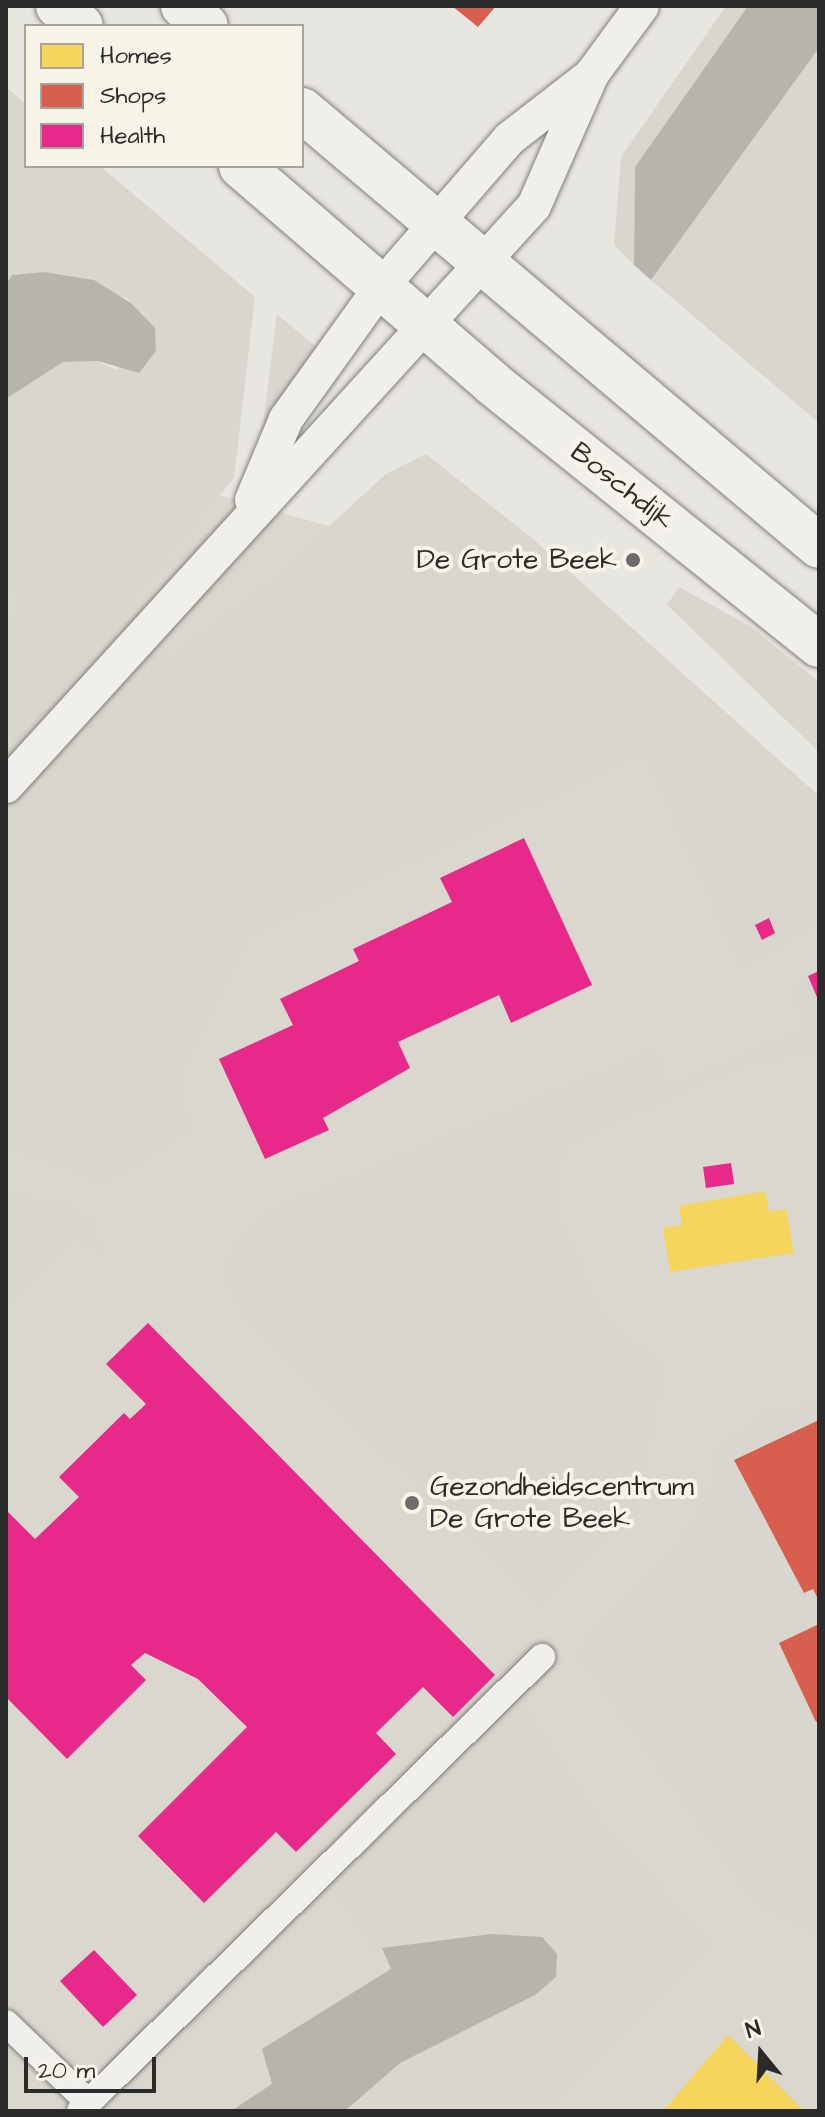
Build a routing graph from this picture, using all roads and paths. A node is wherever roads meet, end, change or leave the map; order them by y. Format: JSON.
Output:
{"nodes":[{"id":1,"x":58,"y":6,"type":"edge"},
{"id":2,"x":183,"y":6,"type":"edge"},
{"id":3,"x":642,"y":6,"type":"edge"},
{"id":4,"x":79,"y":24,"type":"edge"},
{"id":5,"x":204,"y":24,"type":"edge"},
{"id":6,"x":592,"y":74,"type":"junction"},
{"id":7,"x":304,"y":112,"type":"edge"},
{"id":8,"x":243,"y":168,"type":"edge"},
{"id":9,"x":434,"y":224,"type":"junction"},
{"id":10,"x":481,"y":266,"type":"junction"},
{"id":11,"x":381,"y":287,"type":"junction"},
{"id":12,"x":426,"y":326,"type":"junction"},
{"id":13,"x":246,"y":515,"type":"junction"},
{"id":14,"x":819,"y":546,"type":"edge"},
{"id":15,"x":819,"y":645,"type":"edge"},
{"id":16,"x":6,"y":786,"type":"edge"},
{"id":17,"x":542,"y":1657,"type":"dead end"},
{"id":18,"x":6,"y":2023,"type":"edge"},
{"id":19,"x":85,"y":2107,"type":"edge"}],
"edges":[{"from":1,"to":4,"type":"main road"},
{"from":2,"to":5,"type":"main road"},
{"from":3,"to":6,"type":"street"},
{"from":6,"to":9,"type":"street"},
{"from":6,"to":10,"type":"street"},
{"from":7,"to":9,"type":"main road"},
{"from":8,"to":11,"type":"main road","name":"Boschdijk"},
{"from":9,"to":10,"type":"main road"},
{"from":9,"to":11,"type":"street"},
{"from":10,"to":12,"type":"street"},
{"from":10,"to":14,"type":"main road"},
{"from":11,"to":12,"type":"main road","name":"Boschdijk"},
{"from":11,"to":13,"type":"street"},
{"from":12,"to":13,"type":"street"},
{"from":12,"to":15,"type":"main road","name":"Boschdijk"},
{"from":13,"to":16,"type":"street"},
{"from":17,"to":19,"type":"street"},
{"from":18,"to":19,"type":"street"}]}
